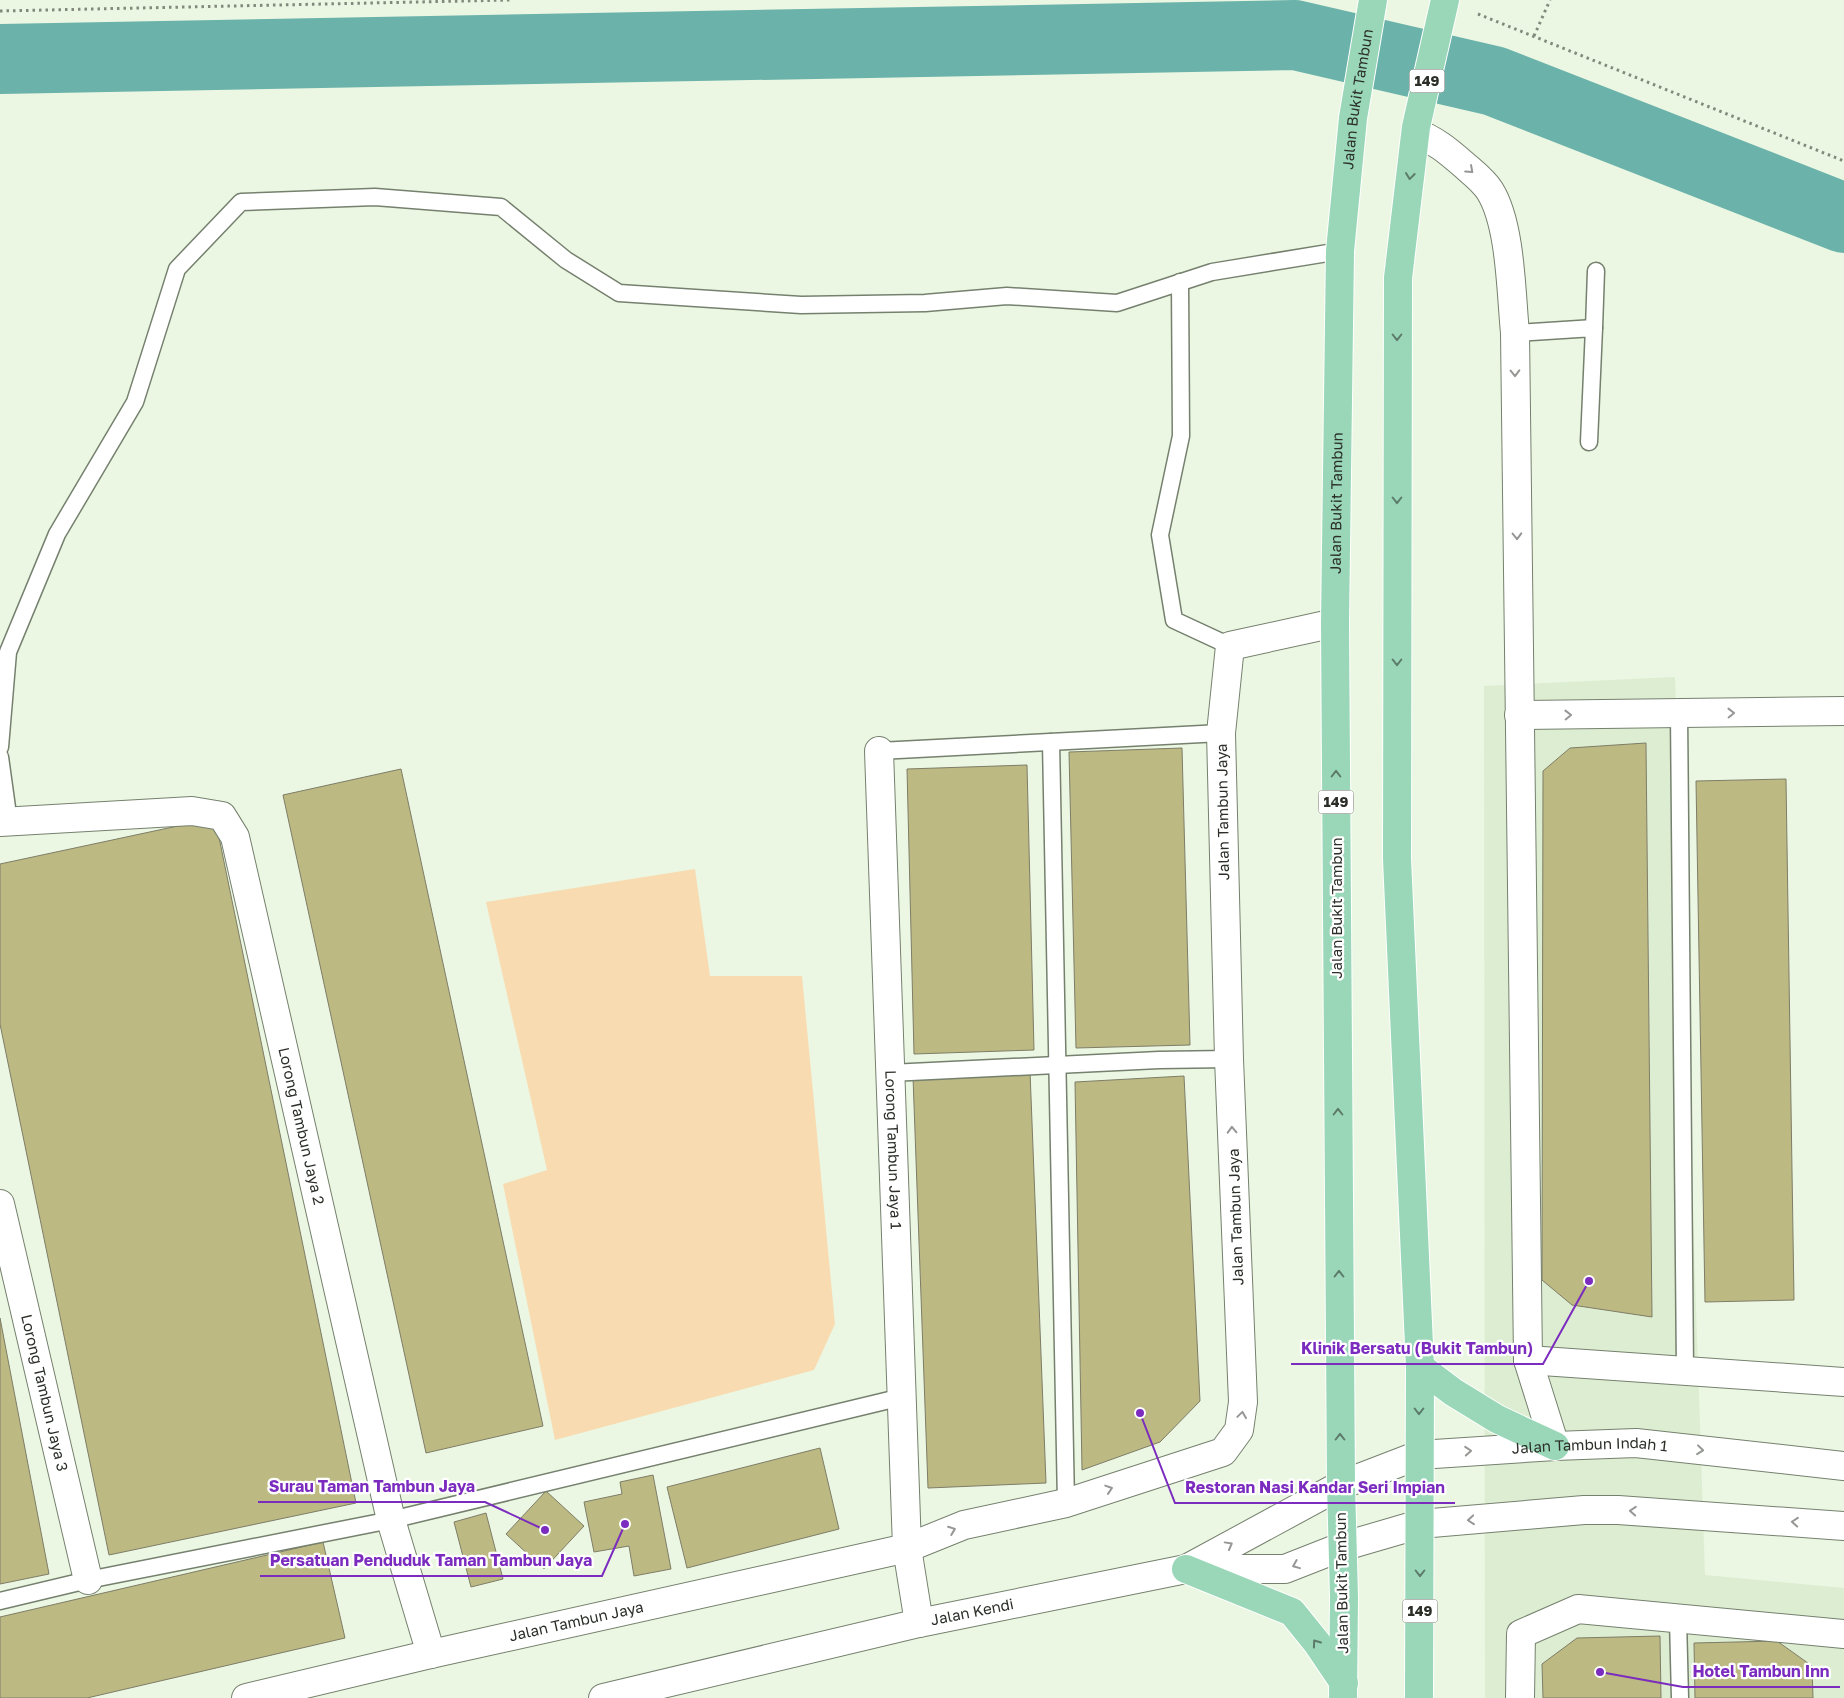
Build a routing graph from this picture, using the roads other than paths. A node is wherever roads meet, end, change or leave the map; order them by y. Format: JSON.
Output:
{"nodes":[{"id":1,"x":1373,"y":0,"type":"edge"},
{"id":2,"x":1445,"y":1,"type":"edge"},
{"id":3,"x":1416,"y":130,"type":"junction"},
{"id":4,"x":1340,"y":251,"type":"junction"},
{"id":5,"x":1596,"y":271,"type":"dead end"},
{"id":6,"x":1180,"y":282,"type":"junction"},
{"id":7,"x":1594,"y":328,"type":"junction"},
{"id":8,"x":1515,"y":333,"type":"junction"},
{"id":9,"x":1589,"y":442,"type":"dead end"},
{"id":10,"x":1335,"y":623,"type":"junction"},
{"id":11,"x":1230,"y":646,"type":"junction"},
{"id":12,"x":1844,"y":711,"type":"edge"},
{"id":13,"x":1679,"y":714,"type":"junction"},
{"id":14,"x":1519,"y":715,"type":"junction"},
{"id":15,"x":1221,"y":733,"type":"junction"},
{"id":16,"x":1051,"y":742,"type":"junction"},
{"id":17,"x":0,"y":747,"type":"edge"},
{"id":18,"x":879,"y":751,"type":"joint"},
{"id":19,"x":0,"y":757,"type":"edge"},
{"id":20,"x":5,"y":822,"type":"edge"},
{"id":21,"x":1229,"y":1060,"type":"junction"},
{"id":22,"x":1058,"y":1066,"type":"junction"},
{"id":23,"x":890,"y":1073,"type":"junction"},
{"id":24,"x":0,"y":1204,"type":"edge"},
{"id":25,"x":7,"y":1264,"type":"edge"},
{"id":26,"x":1528,"y":1360,"type":"junction"},
{"id":27,"x":1420,"y":1367,"type":"junction"},
{"id":28,"x":1685,"y":1371,"type":"junction"},
{"id":29,"x":1844,"y":1382,"type":"edge"},
{"id":30,"x":902,"y":1397,"type":"junction"},
{"id":31,"x":1556,"y":1446,"type":"junction"},
{"id":32,"x":1419,"y":1455,"type":"junction"},
{"id":33,"x":1844,"y":1466,"type":"edge"},
{"id":34,"x":1340,"y":1486,"type":"junction"},
{"id":35,"x":1066,"y":1503,"type":"junction"},
{"id":36,"x":391,"y":1520,"type":"junction"},
{"id":37,"x":1420,"y":1524,"type":"junction"},
{"id":38,"x":1844,"y":1526,"type":"edge"},
{"id":39,"x":1342,"y":1547,"type":"junction"},
{"id":40,"x":907,"y":1548,"type":"junction"},
{"id":41,"x":1186,"y":1569,"type":"junction"},
{"id":42,"x":88,"y":1580,"type":"junction"},
{"id":43,"x":0,"y":1601,"type":"edge"},
{"id":44,"x":1678,"y":1619,"type":"junction"},
{"id":45,"x":919,"y":1623,"type":"junction"},
{"id":46,"x":1844,"y":1634,"type":"edge"},
{"id":47,"x":431,"y":1654,"type":"junction"},
{"id":48,"x":1344,"y":1691,"type":"edge"},
{"id":49,"x":246,"y":1698,"type":"edge"},
{"id":50,"x":603,"y":1698,"type":"edge"},
{"id":51,"x":1419,"y":1698,"type":"edge"},
{"id":52,"x":1520,"y":1698,"type":"edge"},
{"id":53,"x":1680,"y":1698,"type":"edge"}],
"edges":[{"from":1,"to":4,"type":"main road","name":"Jalan Bukit Tambun","number":"149"},
{"from":2,"to":3,"type":"main road","number":"149"},
{"from":3,"to":8,"type":"street","one_way":true},
{"from":3,"to":27,"type":"main road","number":"149","one_way":true},
{"from":4,"to":6,"type":"lane"},
{"from":4,"to":10,"type":"main road","name":"Jalan Bukit Tambun","number":"149"},
{"from":5,"to":7,"type":"lane"},
{"from":6,"to":11,"type":"lane"},
{"from":6,"to":17,"type":"lane"},
{"from":7,"to":8,"type":"lane"},
{"from":7,"to":9,"type":"lane"},
{"from":8,"to":14,"type":"street","one_way":true},
{"from":10,"to":11,"type":"street"},
{"from":34,"to":10,"type":"main road","name":"Jalan Bukit Tambun","number":"149","one_way":true},
{"from":11,"to":15,"type":"street","name":"Jalan Tambun Jaya"},
{"from":13,"to":12,"type":"street","one_way":true},
{"from":14,"to":13,"type":"street","one_way":true},
{"from":13,"to":28,"type":"lane"},
{"from":14,"to":26,"type":"street"},
{"from":15,"to":16,"type":"lane"},
{"from":15,"to":21,"type":"street","name":"Jalan Tambun Jaya"},
{"from":16,"to":18,"type":"lane"},
{"from":16,"to":22,"type":"lane"},
{"from":18,"to":23,"type":"street","name":"Lorong Tambun Jaya 1"},
{"from":19,"to":20,"type":"lane"},
{"from":20,"to":36,"type":"street","name":"Lorong Tambun Jaya 2"},
{"from":21,"to":22,"type":"lane"},
{"from":35,"to":21,"type":"street","name":"Jalan Tambun Jaya","one_way":true},
{"from":22,"to":23,"type":"lane"},
{"from":22,"to":35,"type":"lane"},
{"from":23,"to":30,"type":"street","name":"Lorong Tambun Jaya 1"},
{"from":24,"to":25,"type":"street","name":"Lorong Tambun Jaya 3"},
{"from":25,"to":42,"type":"street","name":"Lorong Tambun Jaya 3"},
{"from":26,"to":28,"type":"street"},
{"from":26,"to":31,"type":"street"},
{"from":27,"to":31,"type":"main road"},
{"from":27,"to":32,"type":"main road","number":"149","one_way":true},
{"from":28,"to":29,"type":"street"},
{"from":30,"to":36,"type":"lane"},
{"from":30,"to":40,"type":"street","name":"Lorong Tambun Jaya 1"},
{"from":32,"to":31,"type":"street","name":"Jalan Tambun Indah 1","one_way":true},
{"from":31,"to":33,"type":"street","name":"Jalan Tambun Indah 1","one_way":true},
{"from":32,"to":34,"type":"street","name":"Jalan Tambun Indah 1"},
{"from":32,"to":37,"type":"main road","number":"149"},
{"from":34,"to":39,"type":"main road","name":"Jalan Bukit Tambun","number":"149"},
{"from":41,"to":34,"type":"street","name":"Jalan Tambun Indah 1","one_way":true},
{"from":40,"to":35,"type":"street","name":"Jalan Tambun Jaya","one_way":true},
{"from":36,"to":42,"type":"lane"},
{"from":36,"to":47,"type":"street","name":"Lorong Tambun Jaya 2"},
{"from":38,"to":37,"type":"street","one_way":true},
{"from":37,"to":39,"type":"street"},
{"from":37,"to":51,"type":"main road","number":"149","one_way":true},
{"from":39,"to":41,"type":"street","name":"Jalan Kendi","one_way":true},
{"from":39,"to":48,"type":"main road","name":"Jalan Bukit Tambun","number":"149"},
{"from":40,"to":45,"type":"street"},
{"from":40,"to":47,"type":"street","name":"Jalan Tambun Jaya"},
{"from":41,"to":45,"type":"street","name":"Jalan Kendi"},
{"from":48,"to":41,"type":"main road","one_way":true},
{"from":42,"to":43,"type":"lane"},
{"from":44,"to":46,"type":"street"},
{"from":44,"to":52,"type":"street"},
{"from":44,"to":53,"type":"lane"},
{"from":45,"to":50,"type":"street","name":"Jalan Kendi"},
{"from":47,"to":49,"type":"street","name":"Jalan Tambun Jaya"}]}
